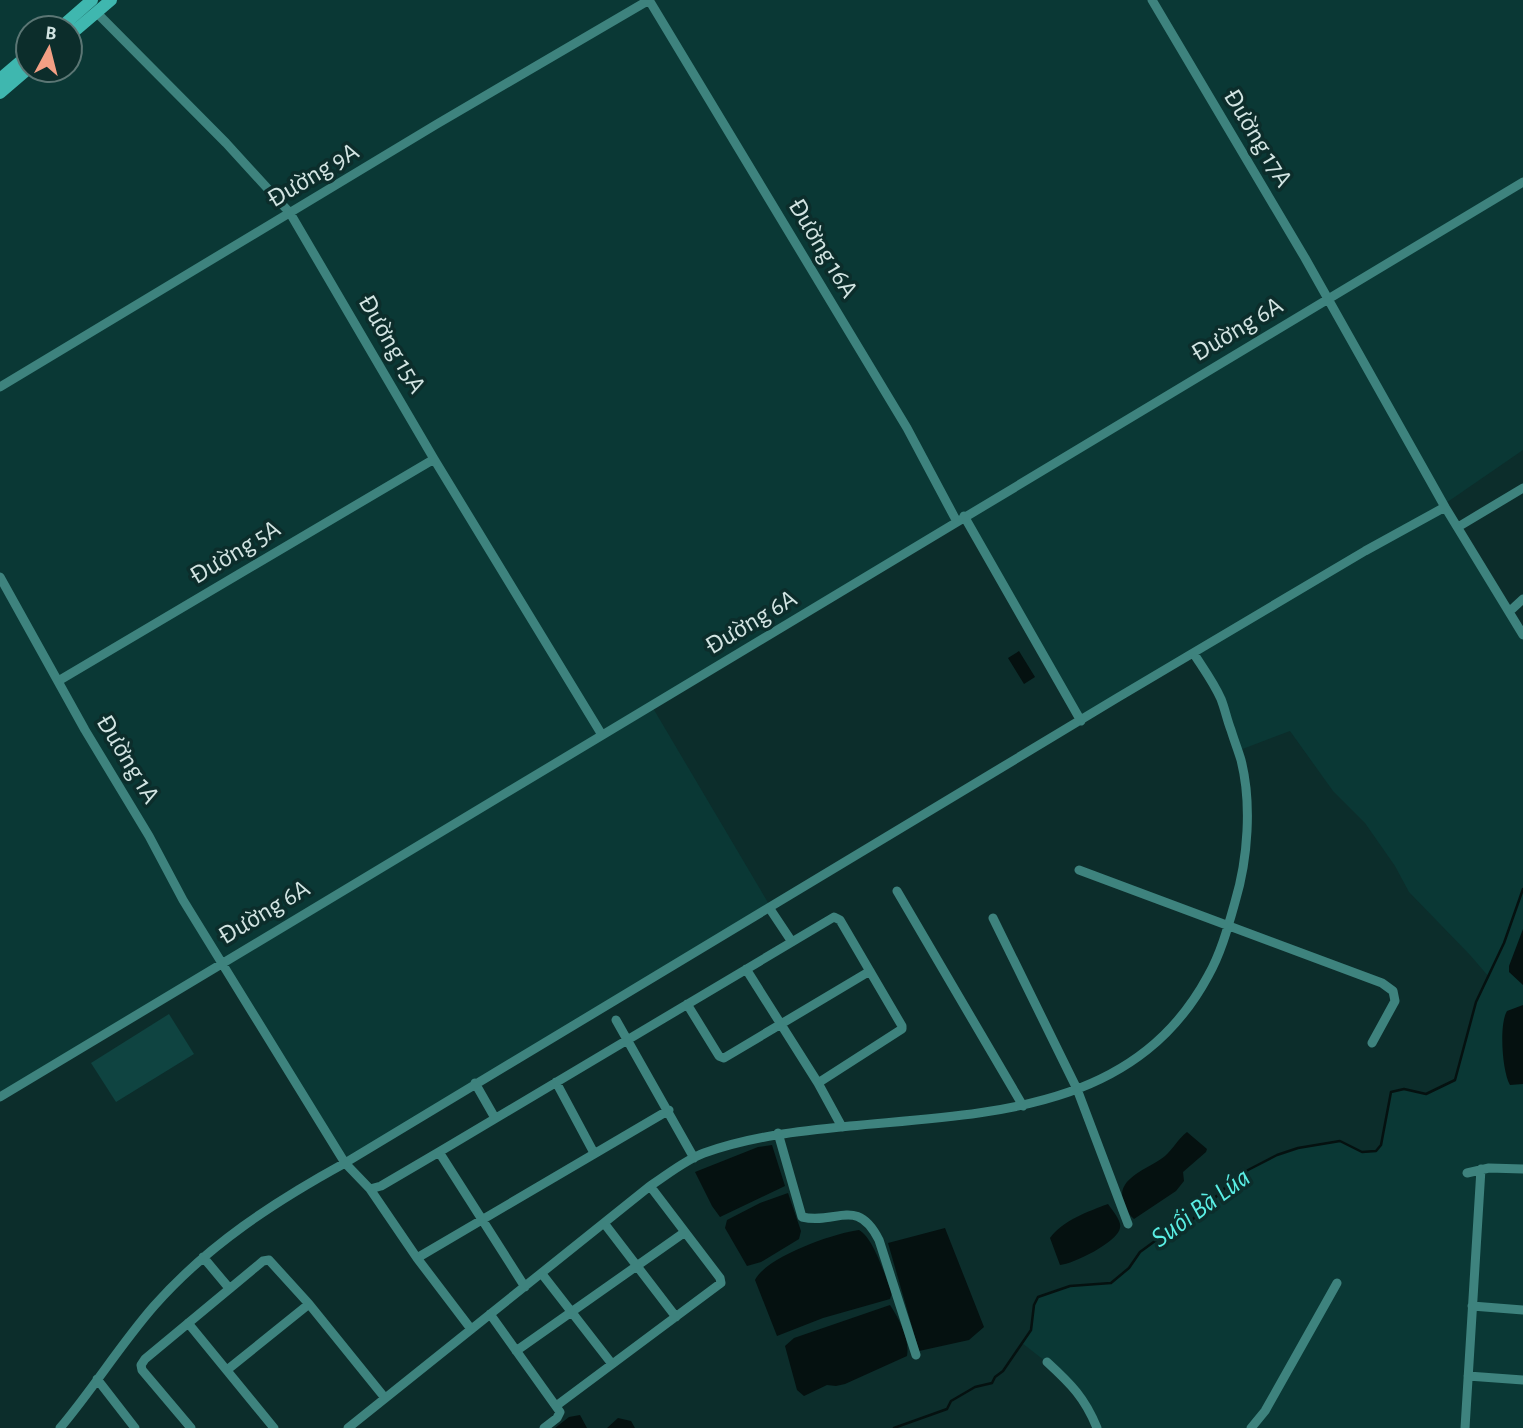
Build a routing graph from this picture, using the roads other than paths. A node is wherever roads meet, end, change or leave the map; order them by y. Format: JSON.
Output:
{"nodes":[{"id":1,"x":111,"y":0,"type":"edge"},
{"id":2,"x":649,"y":0,"type":"edge"},
{"id":3,"x":1152,"y":0,"type":"edge"},
{"id":4,"x":91,"y":4,"type":"edge"},
{"id":5,"x":14,"y":67,"type":"edge"},
{"id":6,"x":0,"y":79,"type":"edge"},
{"id":7,"x":14,"y":81,"type":"edge"},
{"id":8,"x":0,"y":93,"type":"edge"},
{"id":9,"x":1523,"y":182,"type":"edge"},
{"id":10,"x":290,"y":213,"type":"junction"},
{"id":11,"x":1327,"y":299,"type":"junction"},
{"id":12,"x":0,"y":387,"type":"edge"},
{"id":13,"x":434,"y":458,"type":"junction"},
{"id":14,"x":1523,"y":488,"type":"edge"},
{"id":15,"x":1445,"y":507,"type":"junction"},
{"id":16,"x":960,"y":518,"type":"junction"},
{"id":17,"x":1458,"y":527,"type":"junction"},
{"id":18,"x":0,"y":577,"type":"edge"},
{"id":19,"x":1523,"y":600,"type":"edge"},
{"id":20,"x":1510,"y":611,"type":"junction"},
{"id":21,"x":1523,"y":635,"type":"edge"},
{"id":22,"x":1194,"y":654,"type":"junction"},
{"id":23,"x":58,"y":681,"type":"junction"},
{"id":24,"x":1080,"y":721,"type":"junction"},
{"id":25,"x":602,"y":735,"type":"junction"},
{"id":26,"x":1079,"y":870,"type":"dead end"},
{"id":27,"x":897,"y":891,"type":"dead end"},
{"id":28,"x":770,"y":909,"type":"junction"},
{"id":29,"x":993,"y":918,"type":"dead end"},
{"id":30,"x":1228,"y":926,"type":"junction"},
{"id":31,"x":792,"y":942,"type":"junction"},
{"id":32,"x":220,"y":963,"type":"junction"},
{"id":33,"x":746,"y":969,"type":"junction"},
{"id":34,"x":870,"y":971,"type":"junction"},
{"id":35,"x":687,"y":1004,"type":"junction"},
{"id":36,"x":615,"y":1020,"type":"dead end"},
{"id":37,"x":780,"y":1025,"type":"junction"},
{"id":38,"x":628,"y":1040,"type":"junction"},
{"id":39,"x":1372,"y":1043,"type":"dead end"},
{"id":40,"x":556,"y":1082,"type":"junction"},
{"id":41,"x":475,"y":1083,"type":"junction"},
{"id":42,"x":818,"y":1083,"type":"junction"},
{"id":43,"x":1077,"y":1089,"type":"junction"},
{"id":44,"x":0,"y":1097,"type":"edge"},
{"id":45,"x":1023,"y":1106,"type":"junction"},
{"id":46,"x":669,"y":1110,"type":"junction"},
{"id":47,"x":495,"y":1118,"type":"junction"},
{"id":48,"x":842,"y":1127,"type":"junction"},
{"id":49,"x":778,"y":1133,"type":"junction"},
{"id":50,"x":439,"y":1152,"type":"junction"},
{"id":51,"x":594,"y":1153,"type":"junction"},
{"id":52,"x":694,"y":1158,"type":"junction"},
{"id":53,"x":345,"y":1163,"type":"junction"},
{"id":54,"x":1481,"y":1169,"type":"junction"},
{"id":55,"x":1523,"y":1169,"type":"edge"},
{"id":56,"x":1467,"y":1173,"type":"dead end"},
{"id":57,"x":650,"y":1186,"type":"junction"},
{"id":58,"x":370,"y":1189,"type":"junction"},
{"id":59,"x":481,"y":1219,"type":"junction"},
{"id":60,"x":604,"y":1223,"type":"junction"},
{"id":61,"x":1128,"y":1224,"type":"dead end"},
{"id":62,"x":685,"y":1232,"type":"junction"},
{"id":63,"x":203,"y":1256,"type":"junction"},
{"id":64,"x":417,"y":1258,"type":"junction"},
{"id":65,"x":638,"y":1266,"type":"junction"},
{"id":66,"x":542,"y":1274,"type":"junction"},
{"id":67,"x":1337,"y":1283,"type":"dead end"},
{"id":68,"x":525,"y":1287,"type":"junction"},
{"id":69,"x":229,"y":1288,"type":"junction"},
{"id":70,"x":309,"y":1304,"type":"junction"},
{"id":71,"x":1472,"y":1306,"type":"junction"},
{"id":72,"x":1523,"y":1310,"type":"edge"},
{"id":73,"x":572,"y":1312,"type":"junction"},
{"id":74,"x":489,"y":1314,"type":"junction"},
{"id":75,"x":676,"y":1317,"type":"junction"},
{"id":76,"x":188,"y":1323,"type":"junction"},
{"id":77,"x":471,"y":1329,"type":"junction"},
{"id":78,"x":516,"y":1351,"type":"junction"},
{"id":79,"x":916,"y":1355,"type":"dead end"},
{"id":80,"x":1047,"y":1362,"type":"dead end"},
{"id":81,"x":612,"y":1364,"type":"junction"},
{"id":82,"x":227,"y":1370,"type":"junction"},
{"id":83,"x":1468,"y":1376,"type":"junction"},
{"id":84,"x":97,"y":1379,"type":"junction"},
{"id":85,"x":1523,"y":1380,"type":"edge"},
{"id":86,"x":385,"y":1398,"type":"junction"},
{"id":87,"x":556,"y":1406,"type":"junction"},
{"id":88,"x":360,"y":1424,"type":"edge"},
{"id":89,"x":60,"y":1428,"type":"edge"},
{"id":90,"x":135,"y":1428,"type":"edge"},
{"id":91,"x":191,"y":1428,"type":"edge"},
{"id":92,"x":274,"y":1428,"type":"edge"},
{"id":93,"x":348,"y":1428,"type":"edge"},
{"id":94,"x":544,"y":1428,"type":"edge"},
{"id":95,"x":1097,"y":1428,"type":"edge"},
{"id":96,"x":1251,"y":1428,"type":"edge"},
{"id":97,"x":1465,"y":1428,"type":"edge"}],
"edges":[{"from":1,"to":4,"type":"street"},
{"from":2,"to":10,"type":"street","name":"Đường 9A"},
{"from":2,"to":16,"type":"street","name":"Đường 16A"},
{"from":3,"to":11,"type":"street","name":"Đường 17A"},
{"from":4,"to":10,"type":"street","name":"Đường 15A"},
{"from":5,"to":6,"type":"street"},
{"from":7,"to":8,"type":"street"},
{"from":9,"to":11,"type":"street","name":"Đường 6A"},
{"from":10,"to":12,"type":"street","name":"Đường 9A"},
{"from":10,"to":13,"type":"street","name":"Đường 15A"},
{"from":11,"to":15,"type":"street","name":"Đường 17A"},
{"from":11,"to":16,"type":"street","name":"Đường 6A"},
{"from":13,"to":23,"type":"street","name":"Đường 5A"},
{"from":13,"to":25,"type":"street","name":"Đường 15A"},
{"from":14,"to":17,"type":"street"},
{"from":15,"to":17,"type":"street","name":"Đường 17A"},
{"from":15,"to":22,"type":"street"},
{"from":16,"to":24,"type":"street","name":"Đường 16A"},
{"from":16,"to":25,"type":"street","name":"Đường 6A"},
{"from":17,"to":20,"type":"street","name":"Đường 17A"},
{"from":18,"to":23,"type":"street","name":"Đường 1A"},
{"from":19,"to":20,"type":"street"},
{"from":20,"to":21,"type":"street","name":"Đường 17A"},
{"from":22,"to":24,"type":"street"},
{"from":22,"to":30,"type":"street"},
{"from":23,"to":32,"type":"street","name":"Đường 1A"},
{"from":24,"to":28,"type":"street"},
{"from":25,"to":32,"type":"street","name":"Đường 6A"},
{"from":26,"to":30,"type":"street"},
{"from":27,"to":45,"type":"street"},
{"from":28,"to":31,"type":"street"},
{"from":28,"to":41,"type":"street"},
{"from":29,"to":43,"type":"street"},
{"from":30,"to":39,"type":"street"},
{"from":30,"to":43,"type":"street"},
{"from":31,"to":33,"type":"street"},
{"from":31,"to":34,"type":"street"},
{"from":32,"to":44,"type":"street","name":"Đường 6A"},
{"from":32,"to":53,"type":"street","name":"Đường 1A"},
{"from":33,"to":35,"type":"street"},
{"from":33,"to":37,"type":"street"},
{"from":34,"to":37,"type":"street"},
{"from":34,"to":42,"type":"street"},
{"from":35,"to":37,"type":"street"},
{"from":35,"to":38,"type":"street"},
{"from":36,"to":38,"type":"street"},
{"from":37,"to":42,"type":"street"},
{"from":38,"to":40,"type":"street"},
{"from":38,"to":46,"type":"street"},
{"from":40,"to":47,"type":"street"},
{"from":40,"to":51,"type":"street"},
{"from":41,"to":47,"type":"street"},
{"from":41,"to":53,"type":"street"},
{"from":42,"to":48,"type":"street"},
{"from":43,"to":45,"type":"street"},
{"from":43,"to":61,"type":"street"},
{"from":45,"to":48,"type":"street"},
{"from":46,"to":51,"type":"street"},
{"from":46,"to":52,"type":"street"},
{"from":47,"to":50,"type":"street"},
{"from":48,"to":49,"type":"street"},
{"from":49,"to":52,"type":"street"},
{"from":49,"to":79,"type":"street"},
{"from":50,"to":58,"type":"street"},
{"from":50,"to":59,"type":"street"},
{"from":51,"to":59,"type":"street"},
{"from":52,"to":57,"type":"street"},
{"from":53,"to":58,"type":"street","name":"Đường 1A"},
{"from":53,"to":63,"type":"street"},
{"from":54,"to":55,"type":"street"},
{"from":54,"to":56,"type":"street"},
{"from":54,"to":71,"type":"street"},
{"from":57,"to":60,"type":"street"},
{"from":57,"to":62,"type":"street"},
{"from":58,"to":64,"type":"street","name":"Đường 1A"},
{"from":59,"to":64,"type":"street"},
{"from":59,"to":68,"type":"street"},
{"from":60,"to":65,"type":"street"},
{"from":60,"to":66,"type":"street"},
{"from":62,"to":65,"type":"street"},
{"from":62,"to":75,"type":"street"},
{"from":63,"to":69,"type":"street"},
{"from":63,"to":84,"type":"street"},
{"from":64,"to":77,"type":"street","name":"Đường 1A"},
{"from":65,"to":73,"type":"street"},
{"from":65,"to":75,"type":"street"},
{"from":66,"to":68,"type":"street"},
{"from":66,"to":73,"type":"street"},
{"from":67,"to":96,"type":"street"},
{"from":68,"to":74,"type":"street"},
{"from":69,"to":70,"type":"street"},
{"from":69,"to":76,"type":"street"},
{"from":70,"to":82,"type":"street"},
{"from":70,"to":86,"type":"street"},
{"from":71,"to":72,"type":"street"},
{"from":71,"to":83,"type":"street"},
{"from":73,"to":78,"type":"street"},
{"from":73,"to":81,"type":"street"},
{"from":74,"to":77,"type":"street"},
{"from":74,"to":78,"type":"street"},
{"from":75,"to":81,"type":"street"},
{"from":76,"to":82,"type":"street"},
{"from":76,"to":91,"type":"street"},
{"from":77,"to":86,"type":"street"},
{"from":78,"to":87,"type":"street"},
{"from":80,"to":95,"type":"street"},
{"from":81,"to":87,"type":"street"},
{"from":82,"to":92,"type":"street"},
{"from":83,"to":85,"type":"street"},
{"from":83,"to":97,"type":"street"},
{"from":84,"to":89,"type":"street"},
{"from":84,"to":90,"type":"street"},
{"from":86,"to":88,"type":"street"},
{"from":87,"to":94,"type":"street"},
{"from":88,"to":93,"type":"street"}]}
